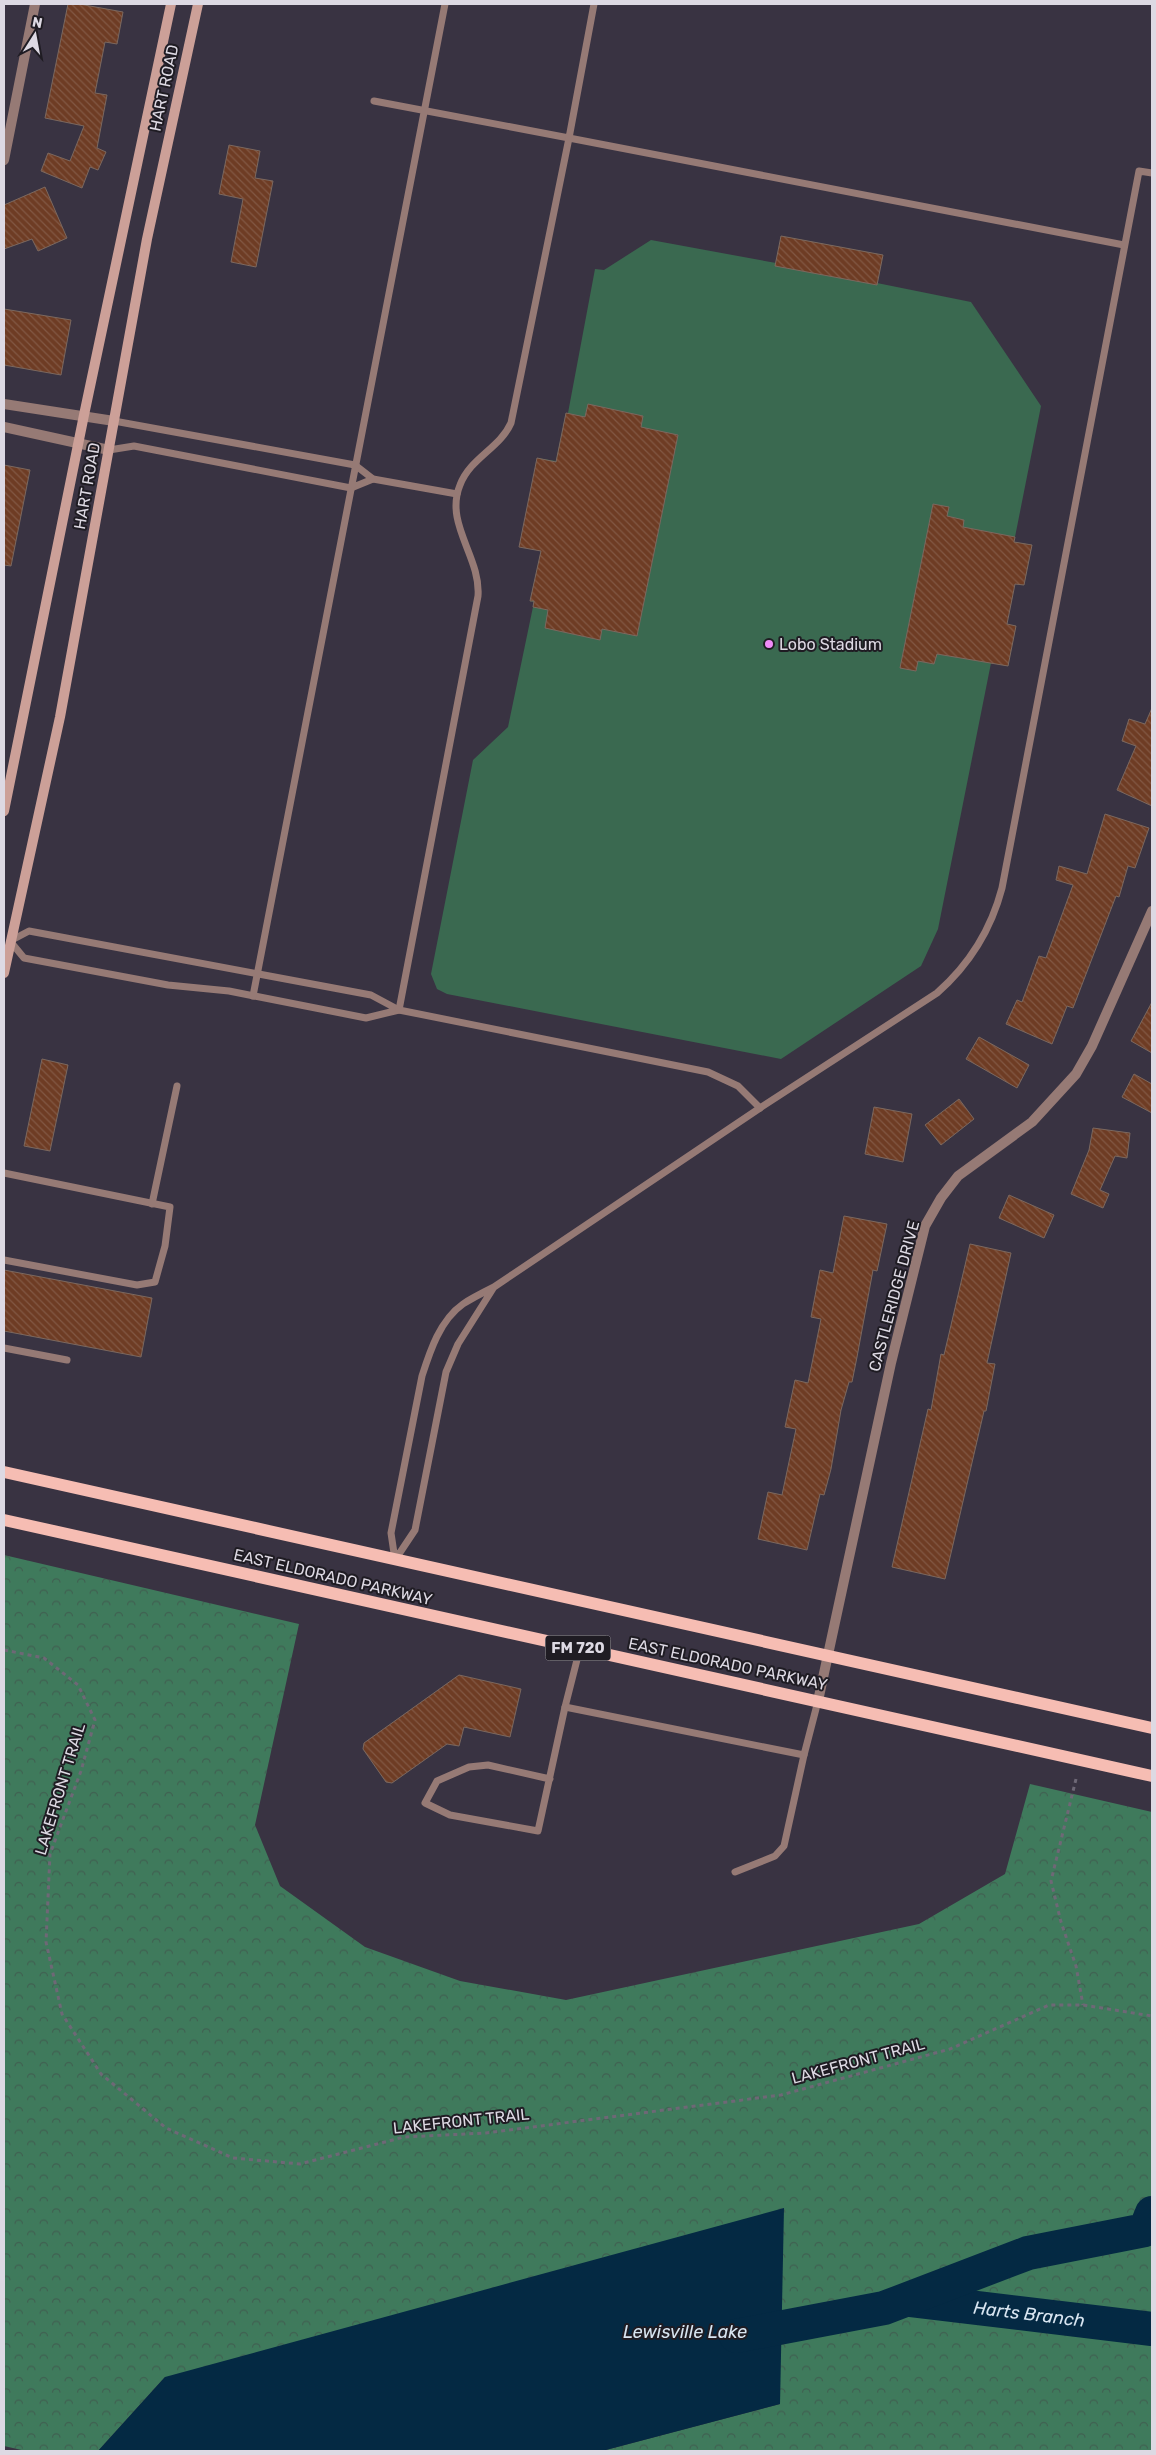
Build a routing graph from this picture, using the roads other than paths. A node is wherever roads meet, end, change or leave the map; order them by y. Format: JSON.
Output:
{"nodes":[{"id":1,"x":36,"y":4,"type":"edge"},
{"id":2,"x":171,"y":4,"type":"edge"},
{"id":3,"x":198,"y":4,"type":"edge"},
{"id":4,"x":444,"y":4,"type":"edge"},
{"id":5,"x":594,"y":4,"type":"edge"},
{"id":6,"x":374,"y":101,"type":"dead end"},
{"id":7,"x":424,"y":110,"type":"junction"},
{"id":8,"x":569,"y":138,"type":"junction"},
{"id":9,"x":4,"y":160,"type":"edge"},
{"id":10,"x":1152,"y":173,"type":"edge"},
{"id":11,"x":1124,"y":245,"type":"junction"},
{"id":12,"x":4,"y":404,"type":"edge"},
{"id":13,"x":84,"y":415,"type":"junction"},
{"id":14,"x":114,"y":421,"type":"junction"},
{"id":15,"x":4,"y":427,"type":"edge"},
{"id":16,"x":78,"y":444,"type":"junction"},
{"id":17,"x":109,"y":450,"type":"junction"},
{"id":18,"x":356,"y":465,"type":"junction"},
{"id":19,"x":373,"y":478,"type":"junction"},
{"id":20,"x":351,"y":488,"type":"junction"},
{"id":21,"x":457,"y":494,"type":"junction"},
{"id":22,"x":4,"y":811,"type":"edge"},
{"id":23,"x":1152,"y":911,"type":"edge"},
{"id":24,"x":7,"y":941,"type":"edge"},
{"id":25,"x":4,"y":973,"type":"edge"},
{"id":26,"x":258,"y":973,"type":"junction"},
{"id":27,"x":253,"y":996,"type":"junction"},
{"id":28,"x":399,"y":1010,"type":"junction"},
{"id":29,"x":177,"y":1086,"type":"dead end"},
{"id":30,"x":760,"y":1108,"type":"junction"},
{"id":31,"x":4,"y":1173,"type":"edge"},
{"id":32,"x":152,"y":1204,"type":"junction"},
{"id":33,"x":4,"y":1260,"type":"edge"},
{"id":34,"x":494,"y":1287,"type":"junction"},
{"id":35,"x":4,"y":1348,"type":"edge"},
{"id":36,"x":67,"y":1360,"type":"dead end"},
{"id":37,"x":4,"y":1472,"type":"edge"},
{"id":38,"x":4,"y":1520,"type":"edge"},
{"id":39,"x":395,"y":1560,"type":"junction"},
{"id":40,"x":580,"y":1648,"type":"junction"},
{"id":41,"x":828,"y":1656,"type":"junction"},
{"id":42,"x":818,"y":1701,"type":"junction"},
{"id":43,"x":565,"y":1706,"type":"junction"},
{"id":44,"x":1152,"y":1728,"type":"edge"},
{"id":45,"x":804,"y":1755,"type":"junction"},
{"id":46,"x":1152,"y":1776,"type":"edge"},
{"id":47,"x":550,"y":1779,"type":"junction"},
{"id":48,"x":735,"y":1872,"type":"dead end"}],
"edges":[{"from":1,"to":9,"type":"street"},
{"from":2,"to":13,"type":"street","name":"HART ROAD"},
{"from":3,"to":14,"type":"street","name":"HART ROAD"},
{"from":4,"to":7,"type":"lane"},
{"from":5,"to":8,"type":"lane"},
{"from":6,"to":7,"type":"lane"},
{"from":7,"to":8,"type":"lane"},
{"from":7,"to":18,"type":"lane"},
{"from":8,"to":11,"type":"lane"},
{"from":8,"to":21,"type":"lane"},
{"from":10,"to":11,"type":"lane"},
{"from":11,"to":30,"type":"lane"},
{"from":12,"to":13,"type":"street"},
{"from":13,"to":14,"type":"street"},
{"from":13,"to":16,"type":"street","name":"HART ROAD"},
{"from":14,"to":17,"type":"street","name":"HART ROAD"},
{"from":14,"to":18,"type":"lane"},
{"from":15,"to":16,"type":"street"},
{"from":16,"to":17,"type":"street"},
{"from":16,"to":22,"type":"street","name":"HART ROAD"},
{"from":17,"to":20,"type":"lane"},
{"from":17,"to":24,"type":"street","name":"HART ROAD"},
{"from":18,"to":19,"type":"lane"},
{"from":18,"to":20,"type":"lane"},
{"from":19,"to":20,"type":"lane"},
{"from":19,"to":21,"type":"lane"},
{"from":20,"to":26,"type":"lane"},
{"from":21,"to":28,"type":"lane"},
{"from":23,"to":41,"type":"street","name":"CASTLERIDGE DRIVE"},
{"from":24,"to":25,"type":"street","name":"HART ROAD"},
{"from":24,"to":26,"type":"lane"},
{"from":24,"to":27,"type":"lane"},
{"from":26,"to":27,"type":"lane"},
{"from":26,"to":28,"type":"lane"},
{"from":27,"to":28,"type":"lane"},
{"from":28,"to":30,"type":"lane"},
{"from":29,"to":32,"type":"lane"},
{"from":30,"to":34,"type":"lane"},
{"from":31,"to":32,"type":"lane"},
{"from":32,"to":33,"type":"lane"},
{"from":34,"to":39,"type":"lane"},
{"from":34,"to":39,"type":"lane"},
{"from":35,"to":36,"type":"lane"},
{"from":37,"to":39,"type":"main road","name":"EAST ELDORADO PARKWAY"},
{"from":38,"to":40,"type":"main road","name":"EAST ELDORADO PARKWAY","number":"FM 720"},
{"from":39,"to":41,"type":"main road","name":"EAST ELDORADO PARKWAY"},
{"from":40,"to":42,"type":"main road","name":"EAST ELDORADO PARKWAY","number":"FM 720"},
{"from":40,"to":43,"type":"lane"},
{"from":41,"to":42,"type":"street","name":"CASTLERIDGE DRIVE"},
{"from":41,"to":44,"type":"main road","name":"EAST ELDORADO PARKWAY"},
{"from":42,"to":45,"type":"lane"},
{"from":42,"to":46,"type":"main road","name":"EAST ELDORADO PARKWAY","number":"FM 720"},
{"from":43,"to":45,"type":"lane"},
{"from":43,"to":47,"type":"lane"},
{"from":45,"to":48,"type":"lane"},
{"from":47,"to":47,"type":"lane"}]}
